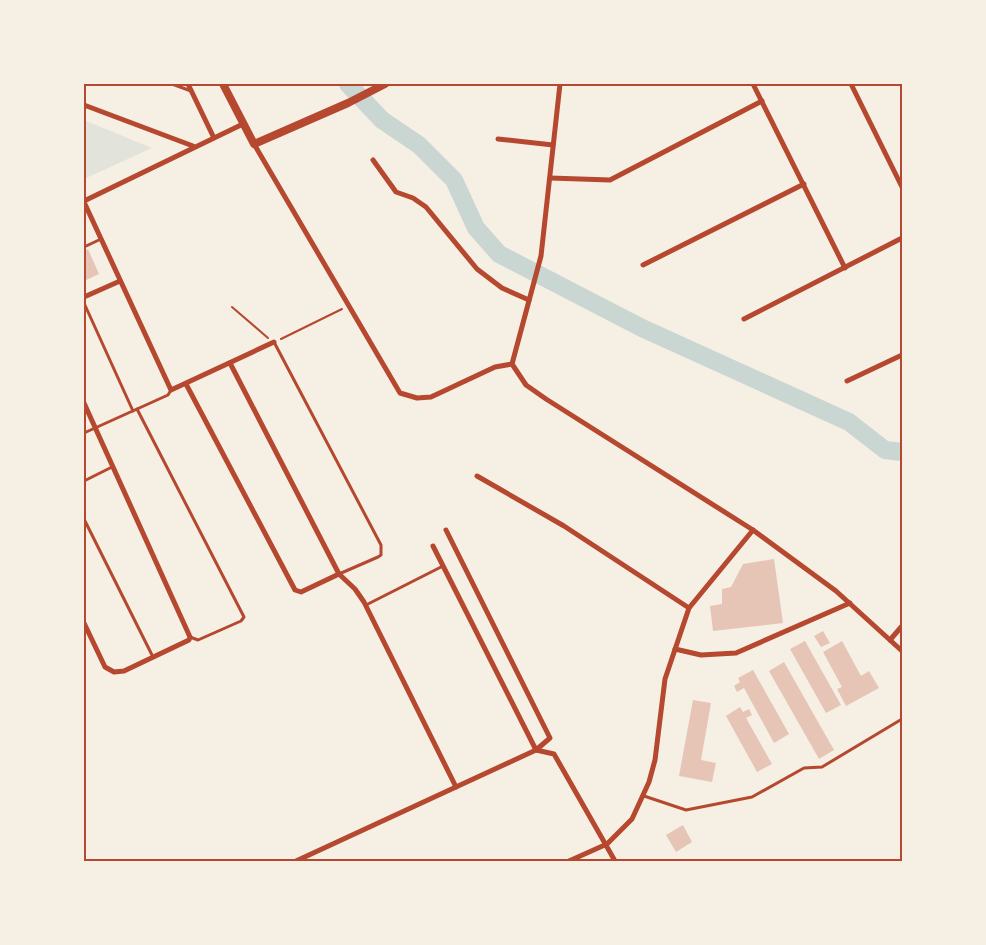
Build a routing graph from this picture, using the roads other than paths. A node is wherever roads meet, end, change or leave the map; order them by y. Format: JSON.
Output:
{"nodes":[{"id":1,"x":172,"y":84,"type":"edge"},
{"id":2,"x":188,"y":84,"type":"edge"},
{"id":3,"x":223,"y":84,"type":"edge"},
{"id":4,"x":385,"y":84,"type":"edge"},
{"id":5,"x":560,"y":84,"type":"edge"},
{"id":6,"x":753,"y":84,"type":"edge"},
{"id":7,"x":850,"y":84,"type":"edge"},
{"id":8,"x":192,"y":91,"type":"junction"},
{"id":9,"x":762,"y":101,"type":"junction"},
{"id":10,"x":84,"y":105,"type":"edge"},
{"id":11,"x":243,"y":124,"type":"junction"},
{"id":12,"x":213,"y":136,"type":"junction"},
{"id":13,"x":498,"y":139,"type":"dead end"},
{"id":14,"x":254,"y":144,"type":"junction"},
{"id":15,"x":553,"y":145,"type":"junction"},
{"id":16,"x":193,"y":146,"type":"junction"},
{"id":17,"x":373,"y":160,"type":"dead end"},
{"id":18,"x":550,"y":178,"type":"junction"},
{"id":19,"x":804,"y":184,"type":"junction"},
{"id":20,"x":902,"y":187,"type":"edge"},
{"id":21,"x":84,"y":202,"type":"edge"},
{"id":22,"x":902,"y":238,"type":"edge"},
{"id":23,"x":101,"y":239,"type":"junction"},
{"id":24,"x":84,"y":247,"type":"edge"},
{"id":25,"x":643,"y":265,"type":"dead end"},
{"id":26,"x":845,"y":268,"type":"junction"},
{"id":27,"x":120,"y":281,"type":"junction"},
{"id":28,"x":84,"y":297,"type":"edge"},
{"id":29,"x":529,"y":300,"type":"junction"},
{"id":30,"x":84,"y":303,"type":"edge"},
{"id":31,"x":744,"y":319,"type":"dead end"},
{"id":32,"x":274,"y":342,"type":"joint"},
{"id":33,"x":902,"y":354,"type":"edge"},
{"id":34,"x":230,"y":363,"type":"junction"},
{"id":35,"x":512,"y":364,"type":"junction"},
{"id":36,"x":848,"y":381,"type":"dead end"},
{"id":37,"x":186,"y":384,"type":"junction"},
{"id":38,"x":171,"y":390,"type":"junction"},
{"id":39,"x":84,"y":403,"type":"edge"},
{"id":40,"x":137,"y":409,"type":"junction"},
{"id":41,"x":133,"y":411,"type":"junction"},
{"id":42,"x":95,"y":428,"type":"junction"},
{"id":43,"x":84,"y":433,"type":"edge"},
{"id":44,"x":112,"y":467,"type":"junction"},
{"id":45,"x":477,"y":476,"type":"dead end"},
{"id":46,"x":84,"y":481,"type":"edge"},
{"id":47,"x":84,"y":518,"type":"edge"},
{"id":48,"x":446,"y":530,"type":"dead end"},
{"id":49,"x":753,"y":530,"type":"junction"},
{"id":50,"x":433,"y":546,"type":"dead end"},
{"id":51,"x":443,"y":566,"type":"junction"},
{"id":52,"x":340,"y":574,"type":"junction"},
{"id":53,"x":850,"y":603,"type":"junction"},
{"id":54,"x":366,"y":605,"type":"junction"},
{"id":55,"x":689,"y":608,"type":"junction"},
{"id":56,"x":84,"y":623,"type":"edge"},
{"id":57,"x":902,"y":626,"type":"edge"},
{"id":58,"x":190,"y":637,"type":"junction"},
{"id":59,"x":890,"y":640,"type":"junction"},
{"id":60,"x":675,"y":649,"type":"junction"},
{"id":61,"x":902,"y":651,"type":"edge"},
{"id":62,"x":153,"y":657,"type":"junction"},
{"id":63,"x":902,"y":719,"type":"edge"},
{"id":64,"x":536,"y":750,"type":"junction"},
{"id":65,"x":456,"y":787,"type":"junction"},
{"id":66,"x":644,"y":796,"type":"junction"},
{"id":67,"x":607,"y":844,"type":"junction"},
{"id":68,"x":296,"y":861,"type":"edge"},
{"id":69,"x":569,"y":861,"type":"edge"},
{"id":70,"x":615,"y":861,"type":"edge"}],
"edges":[{"from":1,"to":8,"type":"lane"},
{"from":2,"to":8,"type":"street"},
{"from":3,"to":11,"type":"street"},
{"from":4,"to":14,"type":"street"},
{"from":5,"to":15,"type":"street"},
{"from":6,"to":9,"type":"street"},
{"from":7,"to":20,"type":"street"},
{"from":8,"to":12,"type":"street"},
{"from":9,"to":18,"type":"street"},
{"from":9,"to":19,"type":"street"},
{"from":10,"to":16,"type":"street"},
{"from":11,"to":12,"type":"street"},
{"from":11,"to":14,"type":"street"},
{"from":12,"to":16,"type":"street"},
{"from":13,"to":15,"type":"street"},
{"from":14,"to":35,"type":"street"},
{"from":15,"to":18,"type":"street"},
{"from":16,"to":21,"type":"street"},
{"from":17,"to":29,"type":"street"},
{"from":18,"to":29,"type":"street"},
{"from":19,"to":25,"type":"street"},
{"from":19,"to":26,"type":"street"},
{"from":21,"to":23,"type":"street"},
{"from":22,"to":26,"type":"street"},
{"from":23,"to":24,"type":"lane"},
{"from":23,"to":27,"type":"street"},
{"from":26,"to":31,"type":"street"},
{"from":27,"to":28,"type":"street"},
{"from":27,"to":38,"type":"street"},
{"from":29,"to":35,"type":"street"},
{"from":30,"to":41,"type":"lane"},
{"from":32,"to":34,"type":"street"},
{"from":32,"to":52,"type":"lane"},
{"from":33,"to":36,"type":"street"},
{"from":34,"to":37,"type":"street"},
{"from":34,"to":52,"type":"street"},
{"from":35,"to":49,"type":"street"},
{"from":37,"to":38,"type":"street"},
{"from":37,"to":52,"type":"street"},
{"from":38,"to":40,"type":"lane"},
{"from":39,"to":42,"type":"street"},
{"from":40,"to":41,"type":"lane"},
{"from":40,"to":58,"type":"lane"},
{"from":41,"to":42,"type":"lane"},
{"from":42,"to":43,"type":"lane"},
{"from":42,"to":44,"type":"street"},
{"from":44,"to":46,"type":"lane"},
{"from":44,"to":58,"type":"street"},
{"from":45,"to":55,"type":"street"},
{"from":47,"to":62,"type":"lane"},
{"from":48,"to":64,"type":"street"},
{"from":49,"to":53,"type":"street"},
{"from":49,"to":55,"type":"street"},
{"from":50,"to":51,"type":"street"},
{"from":51,"to":54,"type":"lane"},
{"from":51,"to":64,"type":"street"},
{"from":52,"to":54,"type":"street"},
{"from":53,"to":59,"type":"street"},
{"from":53,"to":60,"type":"street"},
{"from":54,"to":65,"type":"street"},
{"from":55,"to":60,"type":"street"},
{"from":56,"to":62,"type":"street"},
{"from":57,"to":59,"type":"street"},
{"from":58,"to":62,"type":"street"},
{"from":59,"to":61,"type":"street"},
{"from":60,"to":66,"type":"street"},
{"from":63,"to":66,"type":"lane"},
{"from":64,"to":65,"type":"street"},
{"from":64,"to":67,"type":"street"},
{"from":65,"to":68,"type":"street"},
{"from":66,"to":67,"type":"street"},
{"from":67,"to":69,"type":"street"},
{"from":67,"to":70,"type":"street"}]}
